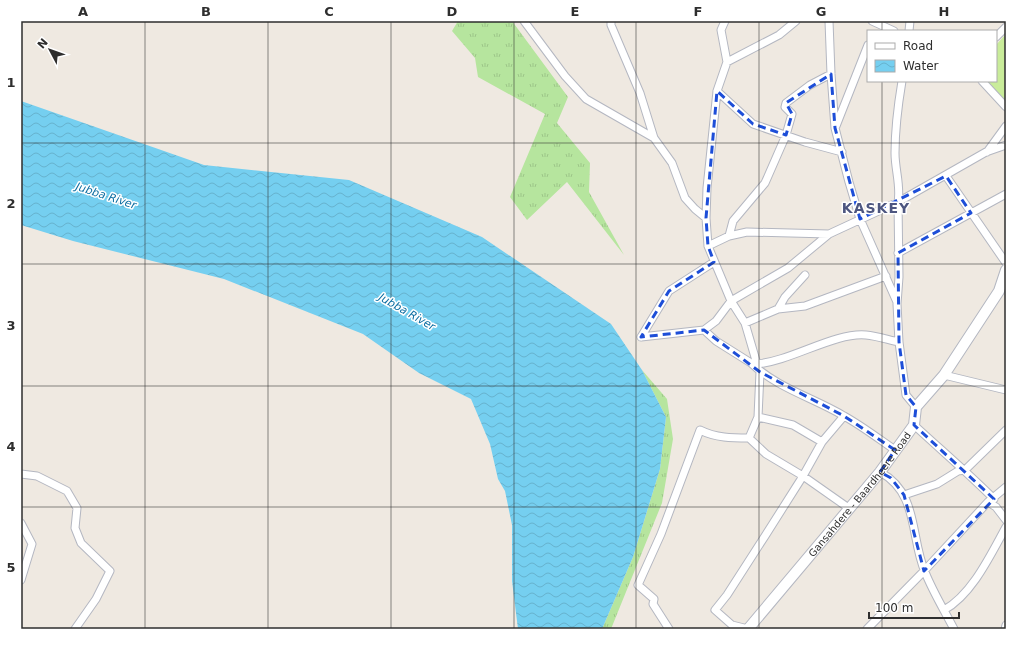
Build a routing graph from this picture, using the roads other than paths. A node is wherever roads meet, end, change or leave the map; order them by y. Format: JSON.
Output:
{"nodes":[{"id":1,"x":524,"y":21,"type":"edge"},
{"id":2,"x":611,"y":21,"type":"edge"},
{"id":3,"x":725,"y":21,"type":"edge"},
{"id":4,"x":796,"y":21,"type":"edge"},
{"id":5,"x":829,"y":21,"type":"edge"},
{"id":6,"x":874,"y":24,"type":"edge"},
{"id":7,"x":1006,"y":27,"type":"edge"},
{"id":8,"x":891,"y":30,"type":"edge"},
{"id":9,"x":997,"y":36,"type":"edge"},
{"id":10,"x":867,"y":48,"type":"edge"},
{"id":11,"x":727,"y":62,"type":"junction"},
{"id":12,"x":831,"y":74,"type":"junction"},
{"id":13,"x":902,"y":82,"type":"edge"},
{"id":14,"x":983,"y":82,"type":"edge"},
{"id":15,"x":717,"y":91,"type":"junction"},
{"id":16,"x":1006,"y":107,"type":"edge"},
{"id":17,"x":1006,"y":126,"type":"edge"},
{"id":18,"x":835,"y":128,"type":"junction"},
{"id":19,"x":786,"y":135,"type":"junction"},
{"id":20,"x":654,"y":138,"type":"junction"},
{"id":21,"x":1006,"y":145,"type":"edge"},
{"id":22,"x":842,"y":152,"type":"junction"},
{"id":23,"x":986,"y":152,"type":"junction"},
{"id":24,"x":946,"y":176,"type":"junction"},
{"id":25,"x":1006,"y":194,"type":"edge"},
{"id":26,"x":898,"y":202,"type":"junction"},
{"id":27,"x":971,"y":213,"type":"junction"},
{"id":28,"x":706,"y":218,"type":"junction"},
{"id":29,"x":860,"y":219,"type":"junction"},
{"id":30,"x":829,"y":234,"type":"junction"},
{"id":31,"x":729,"y":236,"type":"junction"},
{"id":32,"x":708,"y":246,"type":"junction"},
{"id":33,"x":898,"y":253,"type":"junction"},
{"id":34,"x":714,"y":262,"type":"junction"},
{"id":35,"x":1006,"y":263,"type":"edge"},
{"id":36,"x":1006,"y":270,"type":"edge"},
{"id":37,"x":805,"y":275,"type":"dead end"},
{"id":38,"x":886,"y":276,"type":"junction"},
{"id":39,"x":731,"y":301,"type":"junction"},
{"id":40,"x":897,"y":304,"type":"junction"},
{"id":41,"x":778,"y":309,"type":"junction"},
{"id":42,"x":745,"y":323,"type":"junction"},
{"id":43,"x":704,"y":330,"type":"junction"},
{"id":44,"x":899,"y":342,"type":"junction"},
{"id":45,"x":754,"y":364,"type":"junction"},
{"id":46,"x":760,"y":372,"type":"junction"},
{"id":47,"x":944,"y":375,"type":"junction"},
{"id":48,"x":1006,"y":390,"type":"edge"},
{"id":49,"x":916,"y":407,"type":"junction"},
{"id":50,"x":844,"y":416,"type":"junction"},
{"id":51,"x":758,"y":417,"type":"junction"},
{"id":52,"x":914,"y":426,"type":"junction"},
{"id":53,"x":1006,"y":430,"type":"edge"},
{"id":54,"x":749,"y":438,"type":"junction"},
{"id":55,"x":822,"y":442,"type":"junction"},
{"id":56,"x":895,"y":450,"type":"junction"},
{"id":57,"x":965,"y":470,"type":"junction"},
{"id":58,"x":880,"y":472,"type":"junction"},
{"id":59,"x":21,"y":475,"type":"edge"},
{"id":60,"x":803,"y":476,"type":"junction"},
{"id":61,"x":1006,"y":487,"type":"edge"},
{"id":62,"x":904,"y":495,"type":"junction"},
{"id":63,"x":991,"y":501,"type":"junction"},
{"id":64,"x":850,"y":509,"type":"junction"},
{"id":65,"x":1006,"y":520,"type":"edge"},
{"id":66,"x":21,"y":523,"type":"edge"},
{"id":67,"x":1006,"y":527,"type":"edge"},
{"id":68,"x":924,"y":571,"type":"junction"},
{"id":69,"x":21,"y":580,"type":"edge"},
{"id":70,"x":944,"y":610,"type":"junction"},
{"id":71,"x":1006,"y":625,"type":"edge"},
{"id":72,"x":76,"y":629,"type":"edge"},
{"id":73,"x":669,"y":629,"type":"edge"},
{"id":74,"x":748,"y":629,"type":"edge"},
{"id":75,"x":867,"y":629,"type":"edge"},
{"id":76,"x":954,"y":629,"type":"edge"},
{"id":77,"x":1005,"y":629,"type":"edge"}],
"edges":[{"from":1,"to":20,"type":"street"},
{"from":2,"to":20,"type":"street"},
{"from":3,"to":11,"type":"street"},
{"from":4,"to":11,"type":"street"},
{"from":5,"to":12,"type":"street"},
{"from":6,"to":8,"type":"street"},
{"from":7,"to":9,"type":"street"},
{"from":10,"to":18,"type":"street"},
{"from":11,"to":15,"type":"street"},
{"from":12,"to":18,"type":"street"},
{"from":12,"to":19,"type":"street"},
{"from":13,"to":26,"type":"street"},
{"from":14,"to":16,"type":"street"},
{"from":15,"to":19,"type":"street"},
{"from":15,"to":28,"type":"street"},
{"from":17,"to":23,"type":"street"},
{"from":18,"to":22,"type":"street"},
{"from":19,"to":22,"type":"street"},
{"from":19,"to":31,"type":"street"},
{"from":20,"to":28,"type":"street"},
{"from":21,"to":23,"type":"street"},
{"from":22,"to":29,"type":"street"},
{"from":23,"to":24,"type":"street"},
{"from":24,"to":26,"type":"street"},
{"from":24,"to":27,"type":"street"},
{"from":25,"to":27,"type":"street"},
{"from":26,"to":29,"type":"street"},
{"from":26,"to":33,"type":"street"},
{"from":27,"to":33,"type":"street"},
{"from":27,"to":35,"type":"street"},
{"from":28,"to":32,"type":"street"},
{"from":29,"to":30,"type":"street"},
{"from":29,"to":38,"type":"street"},
{"from":30,"to":31,"type":"street"},
{"from":30,"to":39,"type":"street"},
{"from":31,"to":32,"type":"street"},
{"from":32,"to":34,"type":"street"},
{"from":33,"to":40,"type":"street"},
{"from":34,"to":39,"type":"street"},
{"from":34,"to":43,"type":"street"},
{"from":36,"to":47,"type":"main road"},
{"from":37,"to":41,"type":"street"},
{"from":38,"to":40,"type":"street"},
{"from":38,"to":41,"type":"street"},
{"from":39,"to":42,"type":"street"},
{"from":39,"to":43,"type":"street"},
{"from":40,"to":44,"type":"street"},
{"from":41,"to":42,"type":"street"},
{"from":42,"to":45,"type":"street"},
{"from":43,"to":45,"type":"street"},
{"from":44,"to":45,"type":"street"},
{"from":44,"to":49,"type":"street"},
{"from":45,"to":46,"type":"street"},
{"from":46,"to":50,"type":"street"},
{"from":46,"to":51,"type":"street"},
{"from":47,"to":48,"type":"street"},
{"from":47,"to":49,"type":"main road"},
{"from":49,"to":52,"type":"main road","name":"Gansahdere - Baardheere Road"},
{"from":50,"to":55,"type":"street"},
{"from":50,"to":56,"type":"street"},
{"from":51,"to":54,"type":"street"},
{"from":51,"to":55,"type":"street"},
{"from":52,"to":56,"type":"main road","name":"Gansahdere - Baardheere Road"},
{"from":52,"to":57,"type":"street"},
{"from":53,"to":57,"type":"street"},
{"from":54,"to":60,"type":"street"},
{"from":54,"to":73,"type":"street"},
{"from":55,"to":60,"type":"street"},
{"from":56,"to":58,"type":"main road","name":"Gansahdere - Baardheere Road"},
{"from":57,"to":62,"type":"street"},
{"from":57,"to":63,"type":"street"},
{"from":58,"to":62,"type":"street"},
{"from":58,"to":64,"type":"main road","name":"Gansahdere - Baardheere Road"},
{"from":59,"to":72,"type":"street"},
{"from":60,"to":64,"type":"street"},
{"from":60,"to":74,"type":"street"},
{"from":61,"to":63,"type":"street"},
{"from":62,"to":68,"type":"street"},
{"from":63,"to":65,"type":"street"},
{"from":63,"to":68,"type":"street"},
{"from":64,"to":74,"type":"main road","name":"Gansahdere - Baardheere Road"},
{"from":66,"to":69,"type":"street"},
{"from":67,"to":70,"type":"street"},
{"from":68,"to":70,"type":"street"},
{"from":68,"to":75,"type":"street"},
{"from":70,"to":76,"type":"street"},
{"from":71,"to":77,"type":"street"}]}
